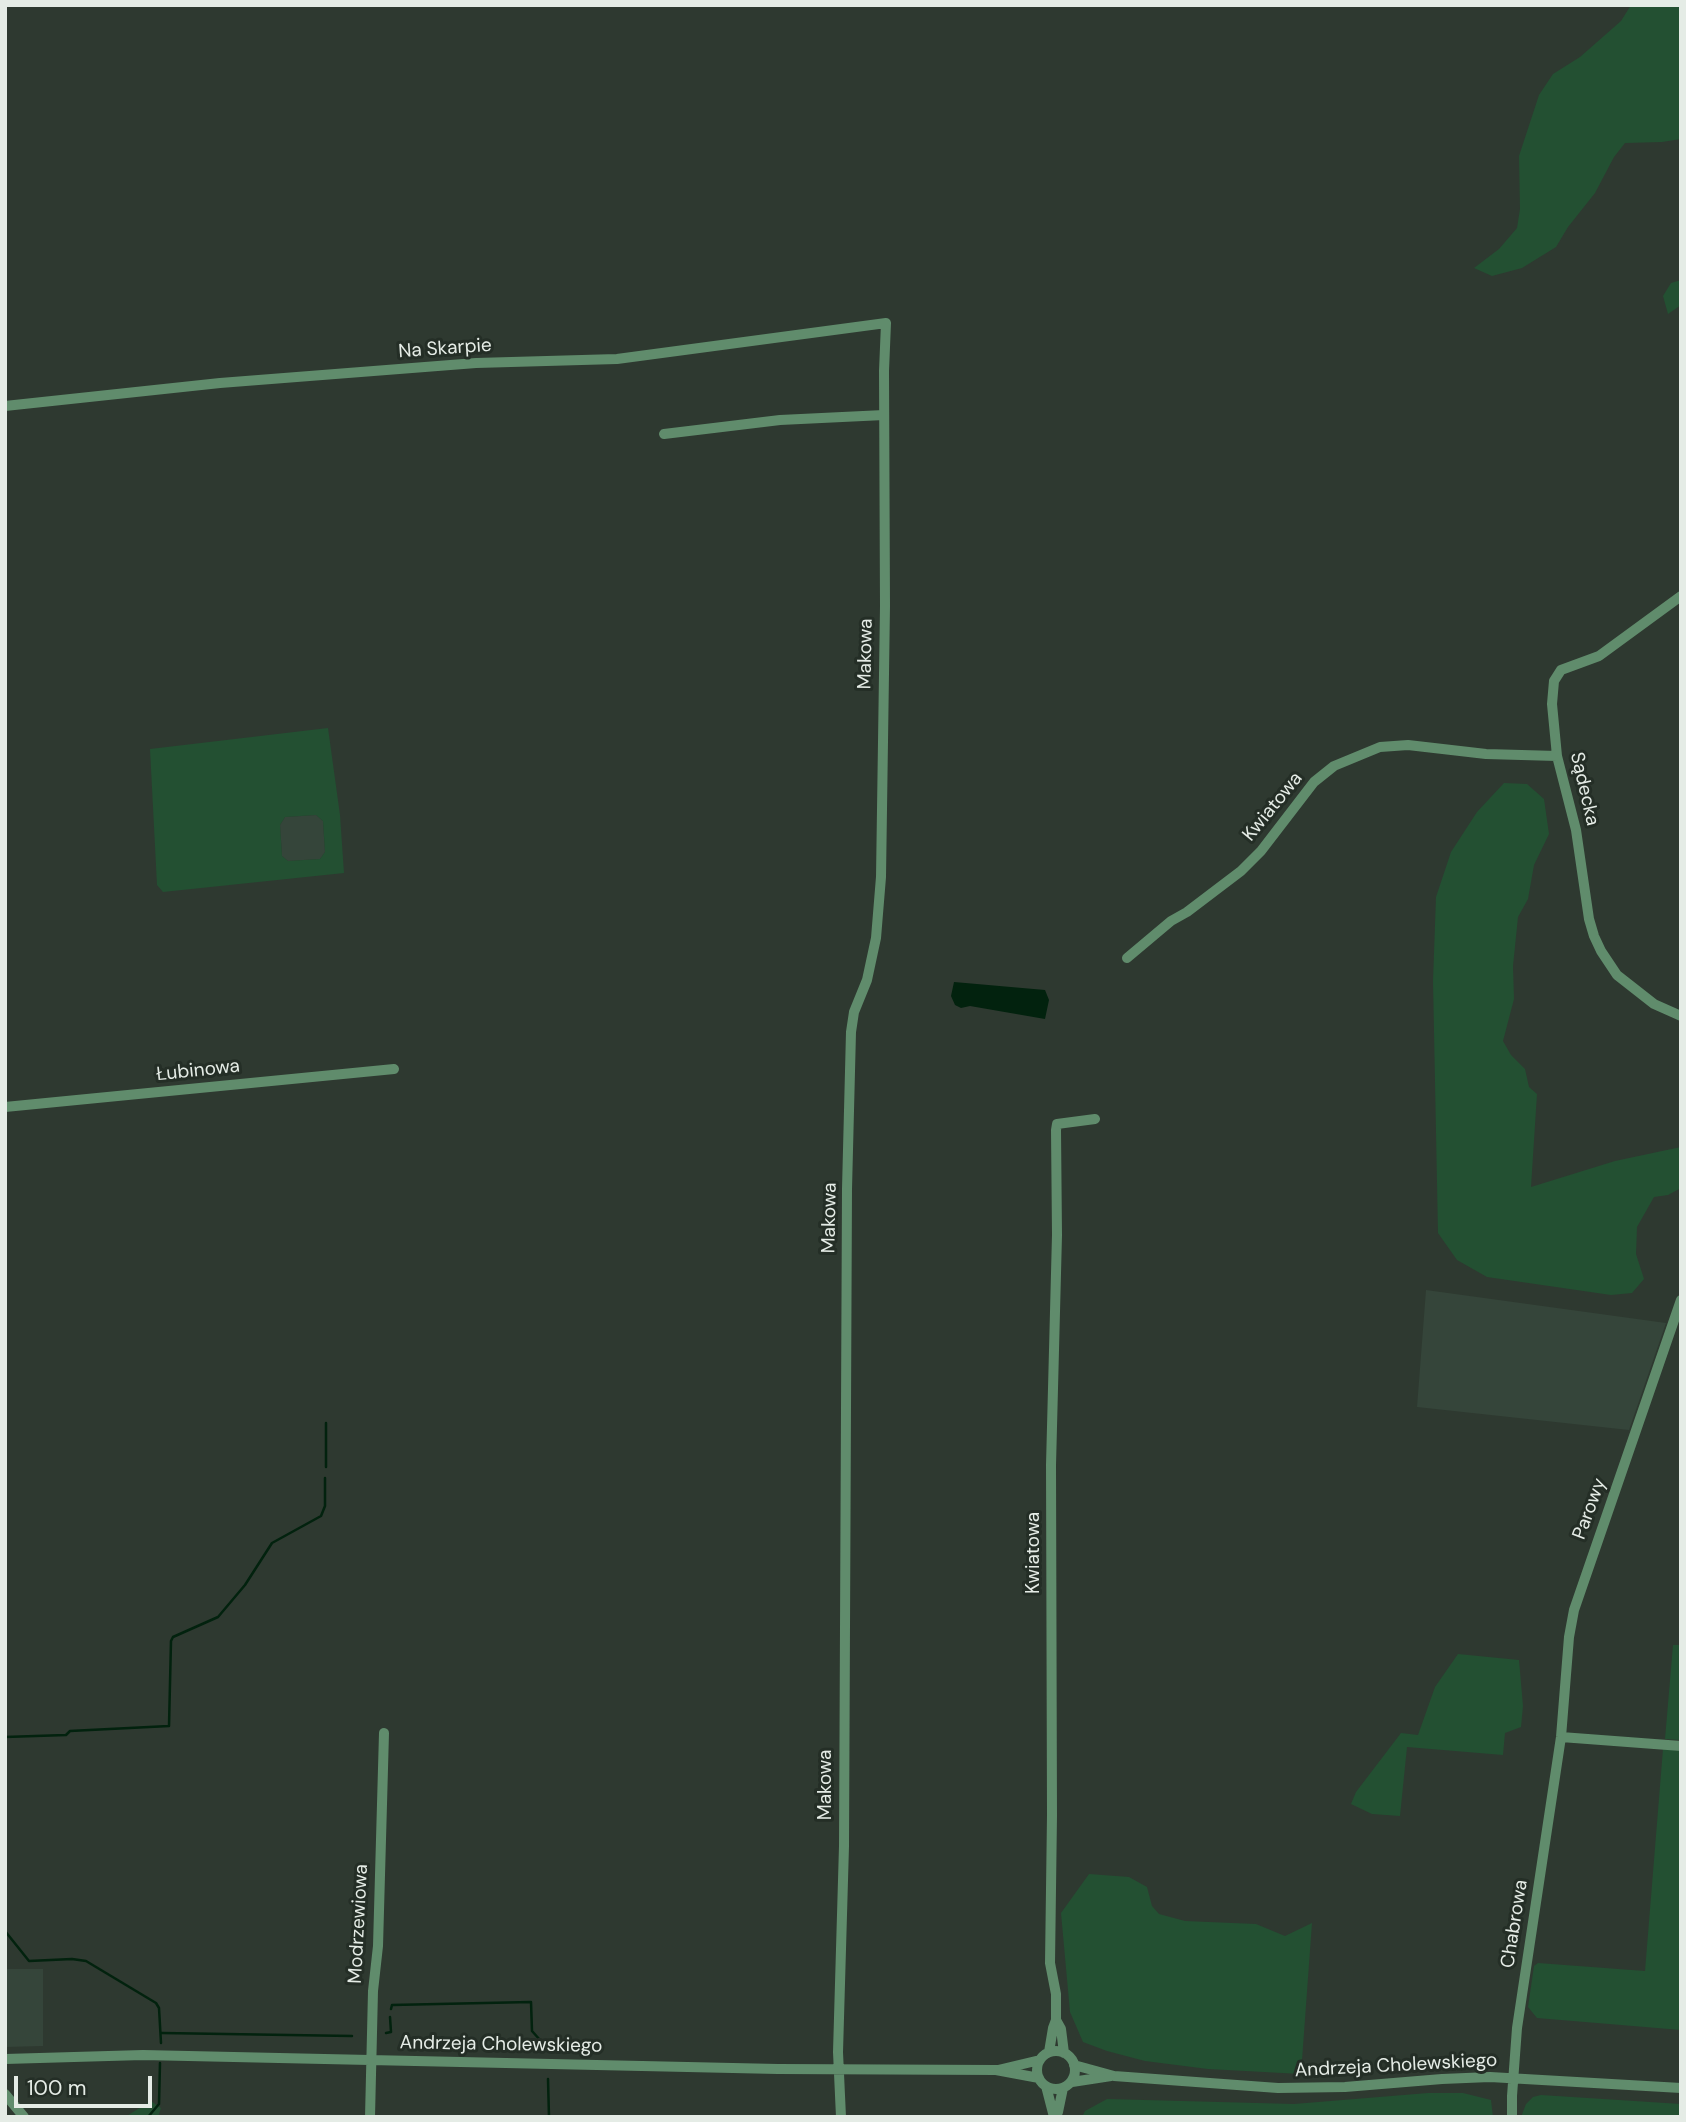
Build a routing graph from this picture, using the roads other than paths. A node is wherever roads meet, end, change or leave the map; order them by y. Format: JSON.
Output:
{"nodes":[{"id":1,"x":886,"y":323,"type":"joint"},
{"id":2,"x":5,"y":406,"type":"edge"},
{"id":3,"x":884,"y":415,"type":"junction"},
{"id":4,"x":664,"y":434,"type":"dead end"},
{"id":5,"x":1681,"y":596,"type":"edge"},
{"id":6,"x":1557,"y":756,"type":"junction"},
{"id":7,"x":1127,"y":958,"type":"dead end"},
{"id":8,"x":1681,"y":1016,"type":"edge"},
{"id":9,"x":394,"y":1069,"type":"dead end"},
{"id":10,"x":5,"y":1107,"type":"edge"},
{"id":11,"x":1095,"y":1119,"type":"dead end"},
{"id":12,"x":1681,"y":1300,"type":"edge"},
{"id":13,"x":384,"y":1733,"type":"dead end"},
{"id":14,"x":1561,"y":1737,"type":"junction"},
{"id":15,"x":1681,"y":1746,"type":"edge"},
{"id":16,"x":1056,"y":2020,"type":"junction"},
{"id":17,"x":1049,"y":2052,"type":"junction"},
{"id":18,"x":1065,"y":2053,"type":"junction"},
{"id":19,"x":5,"y":2059,"type":"edge"},
{"id":20,"x":371,"y":2060,"type":"junction"},
{"id":21,"x":1040,"y":2060,"type":"junction"},
{"id":22,"x":1074,"y":2064,"type":"junction"},
{"id":23,"x":838,"y":2070,"type":"junction"},
{"id":24,"x":996,"y":2070,"type":"junction"},
{"id":25,"x":1114,"y":2076,"type":"junction"},
{"id":26,"x":1513,"y":2079,"type":"junction"},
{"id":27,"x":1042,"y":2082,"type":"junction"},
{"id":28,"x":1067,"y":2085,"type":"junction"},
{"id":29,"x":1681,"y":2088,"type":"edge"},
{"id":30,"x":5,"y":2094,"type":"edge"},
{"id":31,"x":24,"y":2117,"type":"edge"},
{"id":32,"x":370,"y":2117,"type":"edge"},
{"id":33,"x":841,"y":2117,"type":"edge"},
{"id":34,"x":1055,"y":2117,"type":"edge"},
{"id":35,"x":1512,"y":2117,"type":"edge"}],
"edges":[{"from":1,"to":2,"type":"street","name":"Na Skarpie"},
{"from":1,"to":3,"type":"street","name":"Makowa"},
{"from":3,"to":4,"type":"street"},
{"from":3,"to":23,"type":"street","name":"Makowa"},
{"from":5,"to":6,"type":"street","name":"Sądecka"},
{"from":6,"to":7,"type":"street","name":"Kwiatowa"},
{"from":6,"to":8,"type":"street","name":"Sądecka"},
{"from":9,"to":10,"type":"street","name":"Łubinowa"},
{"from":11,"to":16,"type":"street","name":"Kwiatowa"},
{"from":12,"to":14,"type":"street","name":"Parowy"},
{"from":13,"to":20,"type":"street","name":"Modrzewiowa"},
{"from":14,"to":15,"type":"street"},
{"from":14,"to":26,"type":"street","name":"Chabrowa"},
{"from":16,"to":17,"type":"street","name":"Kwiatowa"},
{"from":16,"to":18,"type":"street","name":"Kwiatowa"},
{"from":17,"to":18,"type":"street"},
{"from":17,"to":21,"type":"street"},
{"from":18,"to":22,"type":"street"},
{"from":19,"to":20,"type":"street","name":"Andrzeja Cholewskiego"},
{"from":20,"to":23,"type":"street","name":"Andrzeja Cholewskiego"},
{"from":20,"to":32,"type":"street","name":"Modrzewiowa"},
{"from":21,"to":24,"type":"street","name":"Andrzeja Cholewskiego"},
{"from":21,"to":27,"type":"street"},
{"from":22,"to":25,"type":"street","name":"Andrzeja Cholewskiego"},
{"from":22,"to":28,"type":"street"},
{"from":23,"to":24,"type":"street","name":"Andrzeja Cholewskiego"},
{"from":23,"to":33,"type":"street","name":"Makowa"},
{"from":24,"to":27,"type":"street","name":"Andrzeja Cholewskiego"},
{"from":25,"to":26,"type":"street","name":"Andrzeja Cholewskiego"},
{"from":25,"to":28,"type":"street","name":"Andrzeja Cholewskiego"},
{"from":26,"to":29,"type":"street","name":"Andrzeja Cholewskiego"},
{"from":26,"to":35,"type":"street","name":"Chabrowa"},
{"from":27,"to":28,"type":"street"},
{"from":27,"to":34,"type":"street"},
{"from":28,"to":34,"type":"street"},
{"from":30,"to":31,"type":"street"}]}
